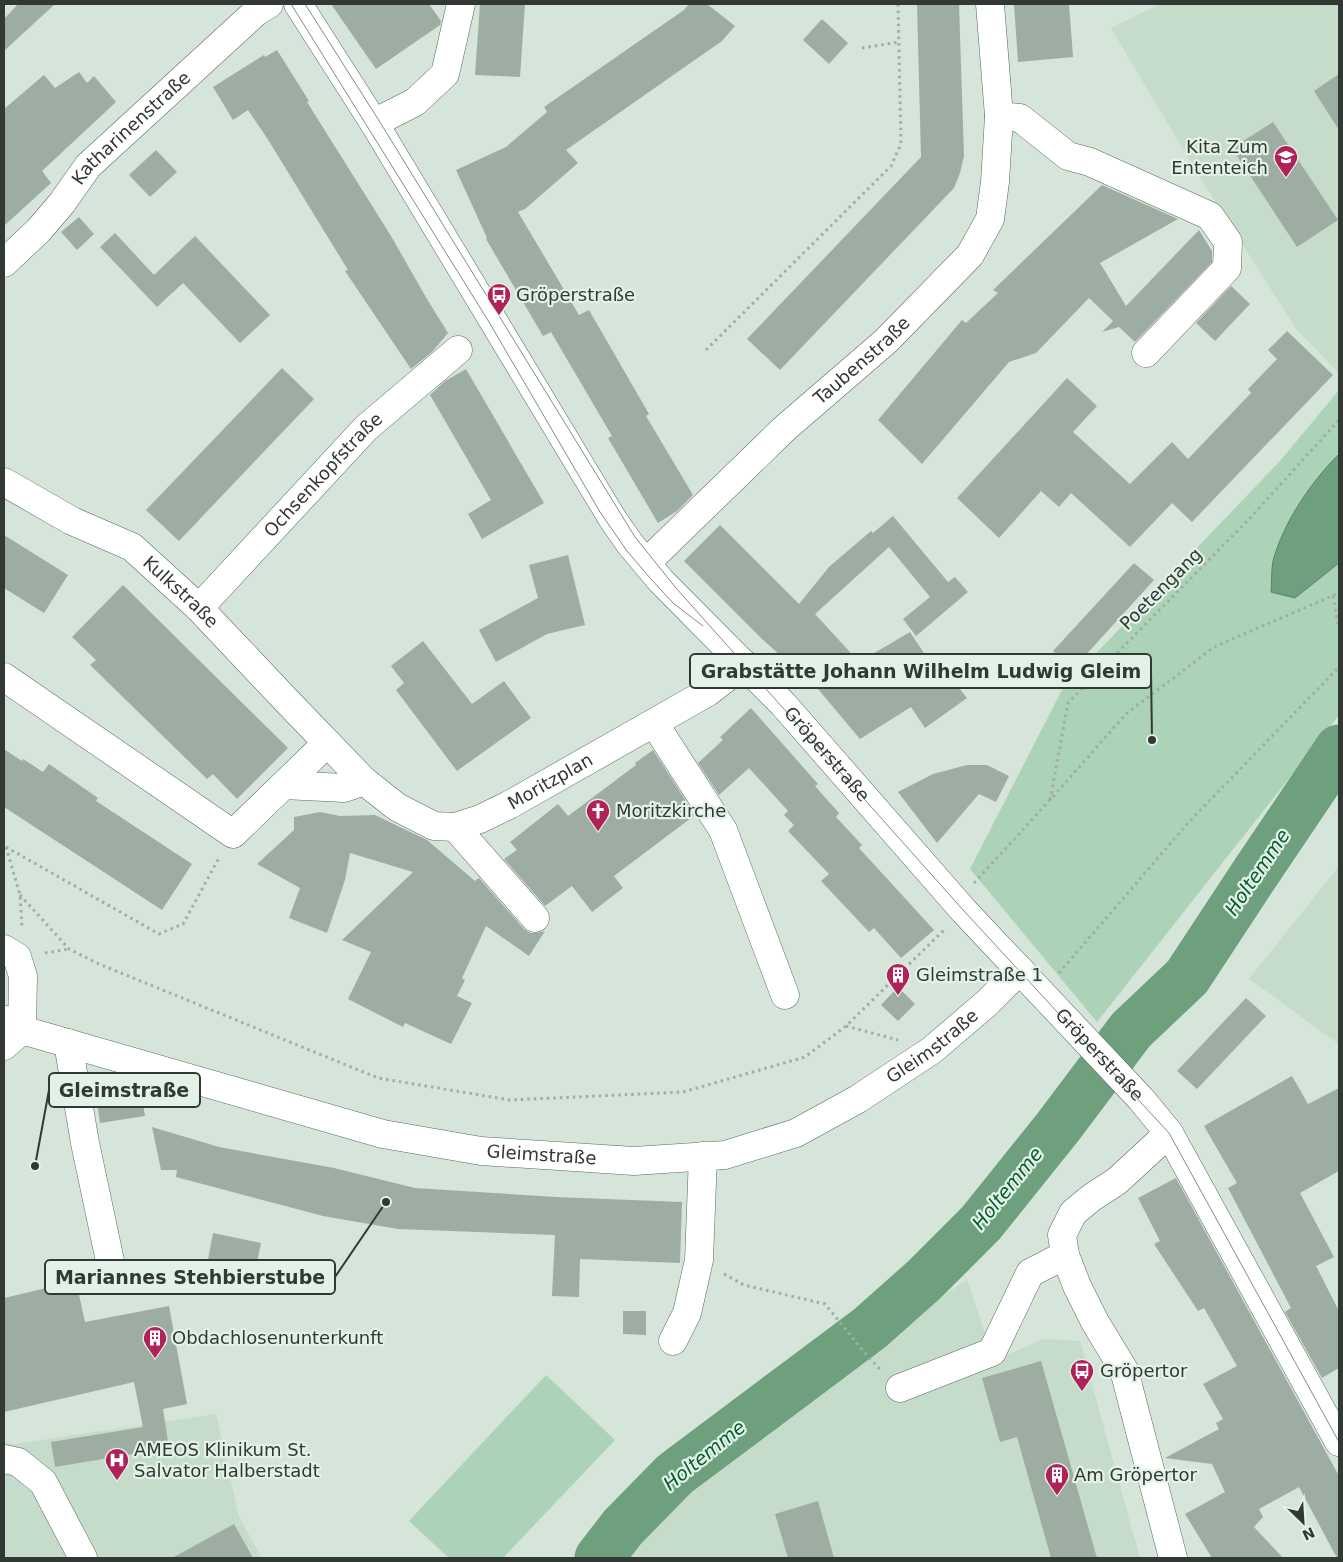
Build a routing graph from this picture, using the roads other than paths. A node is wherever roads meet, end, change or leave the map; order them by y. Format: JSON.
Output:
{"nodes":[{"id":1,"x":269,"y":4,"type":"edge"},
{"id":2,"x":298,"y":4,"type":"edge"},
{"id":3,"x":460,"y":4,"type":"edge"},
{"id":4,"x":990,"y":4,"type":"edge"},
{"id":5,"x":999,"y":116,"type":"junction"},
{"id":6,"x":374,"y":122,"type":"junction"},
{"id":7,"x":4,"y":263,"type":"edge"},
{"id":8,"x":458,"y":350,"type":"dead end"},
{"id":9,"x":1146,"y":353,"type":"dead end"},
{"id":10,"x":4,"y":482,"type":"edge"},
{"id":11,"x":646,"y":563,"type":"junction"},
{"id":12,"x":199,"y":608,"type":"junction"},
{"id":13,"x":744,"y":664,"type":"junction"},
{"id":14,"x":4,"y":677,"type":"edge"},
{"id":15,"x":654,"y":723,"type":"junction"},
{"id":16,"x":327,"y":743,"type":"junction"},
{"id":17,"x":364,"y":781,"type":"junction"},
{"id":18,"x":284,"y":785,"type":"junction"},
{"id":19,"x":455,"y":827,"type":"junction"},
{"id":20,"x":535,"y":918,"type":"dead end"},
{"id":21,"x":4,"y":949,"type":"edge"},
{"id":22,"x":1020,"y":970,"type":"junction"},
{"id":23,"x":785,"y":995,"type":"dead end"},
{"id":24,"x":10,"y":1031,"type":"edge"},
{"id":25,"x":68,"y":1043,"type":"junction"},
{"id":26,"x":1169,"y":1133,"type":"junction"},
{"id":27,"x":703,"y":1156,"type":"junction"},
{"id":28,"x":1065,"y":1255,"type":"junction"},
{"id":29,"x":113,"y":1275,"type":"dead end"},
{"id":30,"x":673,"y":1341,"type":"dead end"},
{"id":31,"x":900,"y":1388,"type":"dead end"},
{"id":32,"x":1339,"y":1442,"type":"edge"},
{"id":33,"x":4,"y":1459,"type":"edge"},
{"id":34,"x":83,"y":1558,"type":"edge"},
{"id":35,"x":1173,"y":1558,"type":"edge"}],
"edges":[{"from":1,"to":7,"type":"street","name":"Katharinenstraße"},
{"from":2,"to":6,"type":"street","name":"Gröperstraße"},
{"from":3,"to":6,"type":"street"},
{"from":4,"to":5,"type":"street","name":"Taubenstraße"},
{"from":5,"to":9,"type":"street"},
{"from":5,"to":11,"type":"street","name":"Taubenstraße"},
{"from":6,"to":11,"type":"street","name":"Gröperstraße"},
{"from":8,"to":12,"type":"street","name":"Ochsenkopfstraße"},
{"from":10,"to":12,"type":"street","name":"Kulkstraße"},
{"from":11,"to":13,"type":"street","name":"Gröperstraße"},
{"from":12,"to":16,"type":"street","name":"Kulkstraße"},
{"from":13,"to":15,"type":"street","name":"Moritzplan"},
{"from":13,"to":22,"type":"street","name":"Gröperstraße"},
{"from":14,"to":18,"type":"street"},
{"from":15,"to":19,"type":"street","name":"Moritzplan"},
{"from":15,"to":23,"type":"street"},
{"from":16,"to":17,"type":"street","name":"Kulkstraße"},
{"from":16,"to":18,"type":"street"},
{"from":17,"to":18,"type":"street"},
{"from":17,"to":19,"type":"street","name":"Kulkstraße"},
{"from":19,"to":20,"type":"street"},
{"from":21,"to":24,"type":"street"},
{"from":22,"to":26,"type":"street","name":"Gröperstraße"},
{"from":22,"to":27,"type":"street","name":"Gleimstraße"},
{"from":24,"to":25,"type":"street","name":"Gleimstraße"},
{"from":25,"to":27,"type":"street","name":"Gleimstraße"},
{"from":25,"to":29,"type":"street"},
{"from":26,"to":28,"type":"street"},
{"from":26,"to":32,"type":"street","name":"Gröperstraße"},
{"from":27,"to":30,"type":"street"},
{"from":28,"to":31,"type":"street"},
{"from":28,"to":35,"type":"street"},
{"from":33,"to":34,"type":"street"}]}
